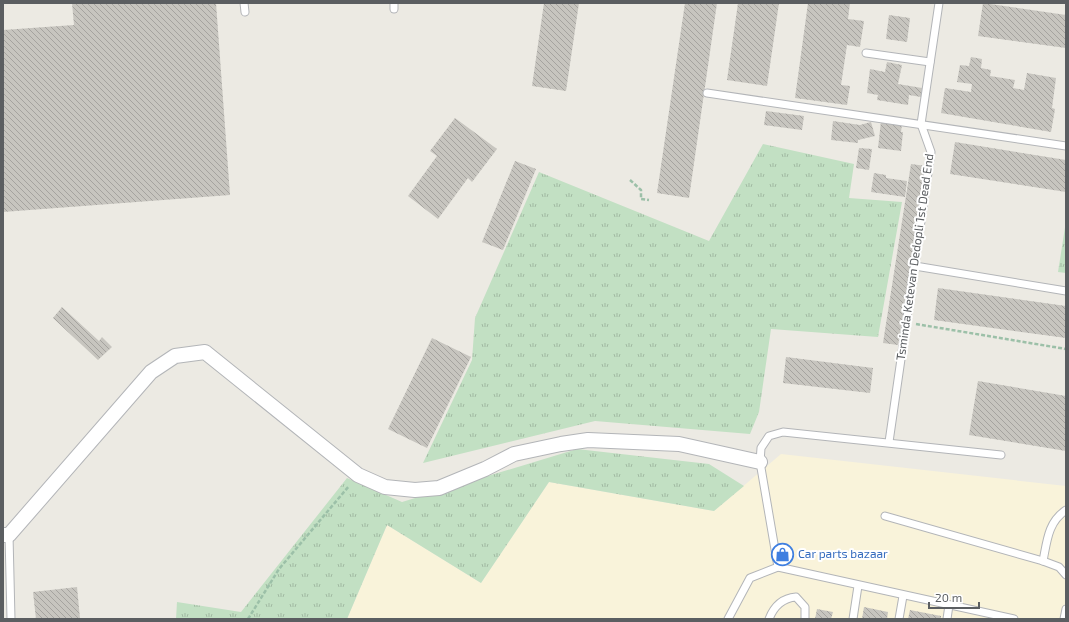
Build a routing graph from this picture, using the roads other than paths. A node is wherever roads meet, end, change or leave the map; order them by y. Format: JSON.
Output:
{"nodes":[{"id":1,"x":244,"y":3,"type":"edge"},
{"id":2,"x":939,"y":3,"type":"edge"},
{"id":3,"x":245,"y":12,"type":"dead end"},
{"id":4,"x":866,"y":53,"type":"dead end"},
{"id":5,"x":930,"y":62,"type":"junction"},
{"id":6,"x":707,"y":93,"type":"dead end"},
{"id":7,"x":921,"y":124,"type":"junction"},
{"id":8,"x":1066,"y":146,"type":"edge"},
{"id":9,"x":915,"y":266,"type":"junction"},
{"id":10,"x":1066,"y":291,"type":"edge"},
{"id":11,"x":889,"y":442,"type":"junction"},
{"id":12,"x":1001,"y":455,"type":"dead end"},
{"id":13,"x":760,"y":462,"type":"junction"},
{"id":14,"x":1066,"y":510,"type":"edge"},
{"id":15,"x":885,"y":516,"type":"dead end"},
{"id":16,"x":6,"y":535,"type":"edge"},
{"id":17,"x":1043,"y":561,"type":"junction"},
{"id":18,"x":778,"y":567,"type":"junction"},
{"id":19,"x":1066,"y":575,"type":"edge"},
{"id":20,"x":858,"y":586,"type":"junction"},
{"id":21,"x":903,"y":596,"type":"junction"},
{"id":22,"x":949,"y":606,"type":"junction"},
{"id":23,"x":1066,"y":609,"type":"edge"},
{"id":24,"x":11,"y":619,"type":"edge"},
{"id":25,"x":728,"y":619,"type":"edge"},
{"id":26,"x":769,"y":619,"type":"edge"},
{"id":27,"x":805,"y":619,"type":"edge"},
{"id":28,"x":853,"y":619,"type":"edge"},
{"id":29,"x":899,"y":619,"type":"edge"},
{"id":30,"x":947,"y":619,"type":"edge"},
{"id":31,"x":1009,"y":619,"type":"edge"},
{"id":32,"x":1064,"y":619,"type":"edge"}],
"edges":[{"from":1,"to":3,"type":"lane"},
{"from":2,"to":5,"type":"lane","name":"Tsminda Ketevan Dedopli 1st Dead End"},
{"from":4,"to":5,"type":"lane"},
{"from":5,"to":7,"type":"lane","name":"Tsminda Ketevan Dedopli 1st Dead End"},
{"from":6,"to":7,"type":"lane"},
{"from":7,"to":8,"type":"lane"},
{"from":7,"to":9,"type":"lane","name":"Tsminda Ketevan Dedopli 1st Dead End"},
{"from":9,"to":10,"type":"lane"},
{"from":9,"to":11,"type":"lane","name":"Tsminda Ketevan Dedopli 1st Dead End"},
{"from":11,"to":12,"type":"lane"},
{"from":11,"to":13,"type":"lane"},
{"from":13,"to":16,"type":"street"},
{"from":13,"to":18,"type":"lane"},
{"from":14,"to":17,"type":"lane"},
{"from":15,"to":17,"type":"lane"},
{"from":16,"to":24,"type":"lane"},
{"from":17,"to":19,"type":"lane"},
{"from":18,"to":20,"type":"lane"},
{"from":18,"to":25,"type":"lane"},
{"from":20,"to":21,"type":"lane"},
{"from":20,"to":28,"type":"lane"},
{"from":21,"to":22,"type":"lane"},
{"from":21,"to":29,"type":"lane"},
{"from":22,"to":30,"type":"lane"},
{"from":22,"to":31,"type":"lane"},
{"from":23,"to":32,"type":"lane"},
{"from":26,"to":27,"type":"lane"}]}
